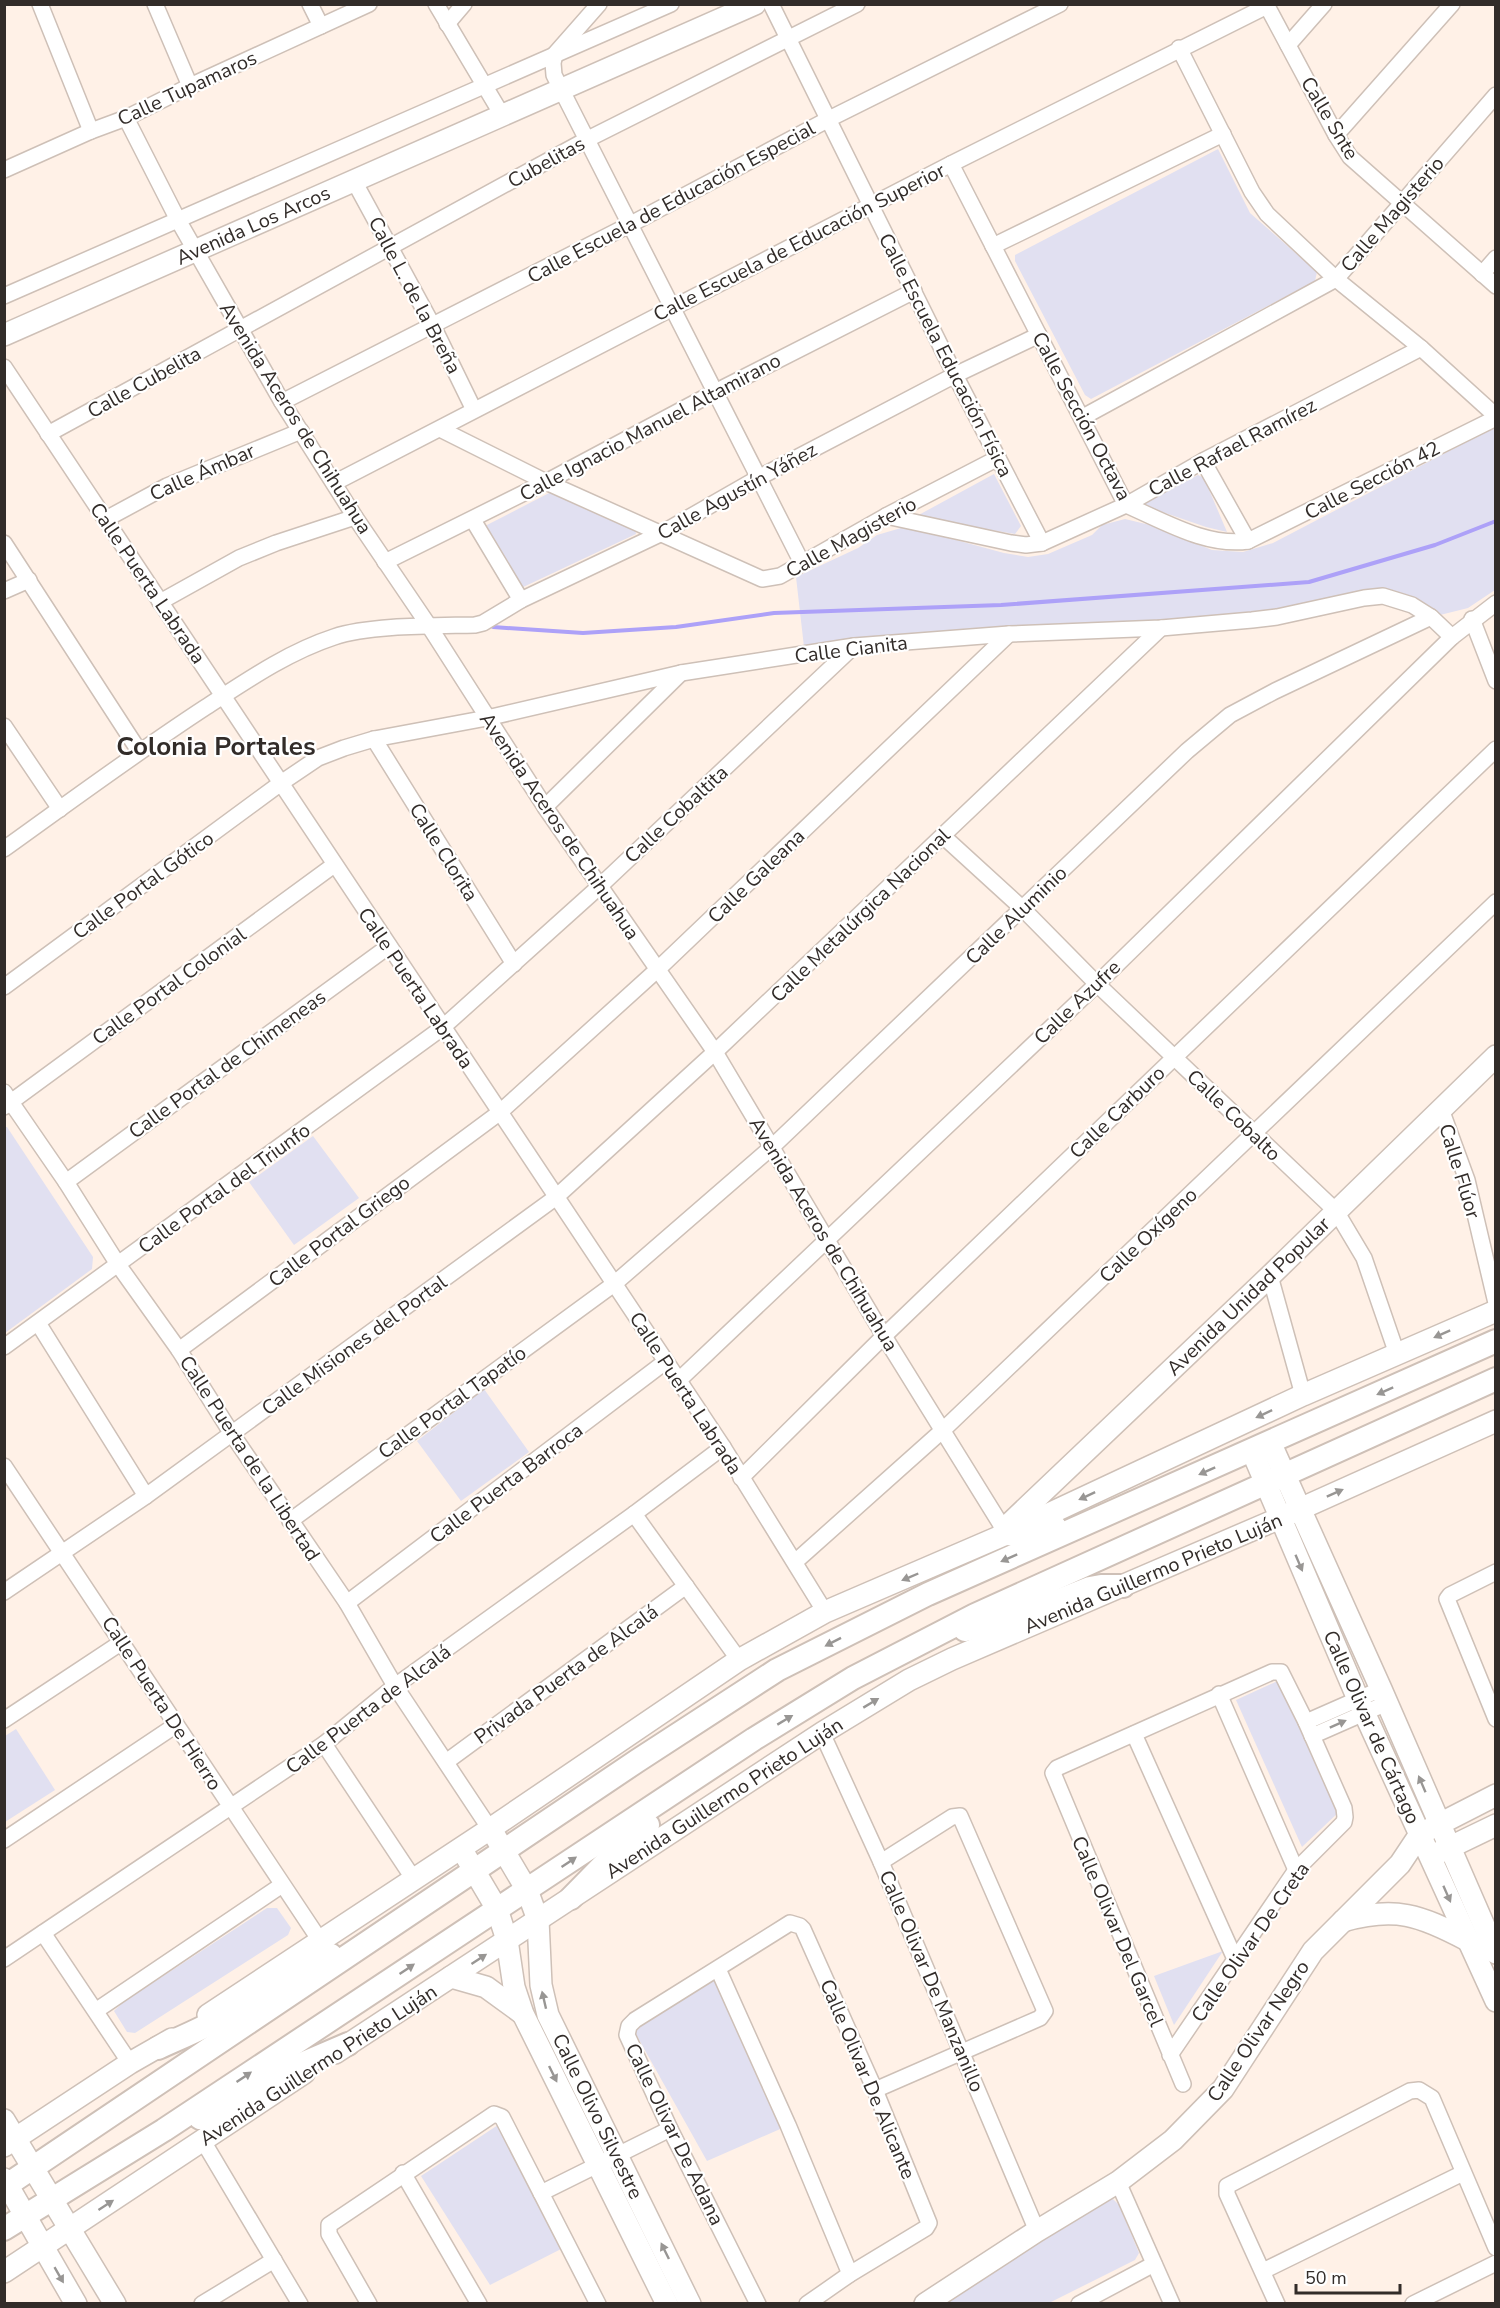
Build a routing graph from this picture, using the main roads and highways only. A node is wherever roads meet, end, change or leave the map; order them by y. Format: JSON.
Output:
{"nodes":[{"id":1,"x":1496,"y":1341,"type":"edge"},
{"id":2,"x":1496,"y":1379,"type":"edge"},
{"id":3,"x":1121,"y":1510,"type":"junction"},
{"id":4,"x":1005,"y":1531,"type":"road end"},
{"id":5,"x":1123,"y":1586,"type":"road end"},
{"id":6,"x":931,"y":1638,"type":"junction"},
{"id":7,"x":754,"y":1739,"type":"junction"},
{"id":8,"x":571,"y":1898,"type":"road end"},
{"id":9,"x":366,"y":1943,"type":"junction"},
{"id":10,"x":348,"y":2044,"type":"road end"},
{"id":11,"x":158,"y":2048,"type":"road end"},
{"id":12,"x":164,"y":2130,"type":"junction"},
{"id":13,"x":6,"y":2183,"type":"edge"},
{"id":14,"x":4,"y":2229,"type":"edge"}],
"edges":[{"from":1,"to":3,"type":"main road","one_way":true},
{"from":2,"to":6,"type":"main road","name":"Avenida Guillermo Prieto Luján"},
{"from":3,"to":4,"type":"main road"},
{"from":3,"to":9,"type":"main road","one_way":true},
{"from":5,"to":6,"type":"main road"},
{"from":7,"to":6,"type":"main road","name":"Avenida Guillermo Prieto Luján","one_way":true},
{"from":7,"to":8,"type":"main road"},
{"from":12,"to":7,"type":"main road","name":"Avenida Guillermo Prieto Luján","one_way":true},
{"from":9,"to":11,"type":"main road"},
{"from":9,"to":13,"type":"main road"},
{"from":10,"to":12,"type":"main road"},
{"from":12,"to":14,"type":"main road","name":"Avenida Guillermo Prieto Luján"}]}
